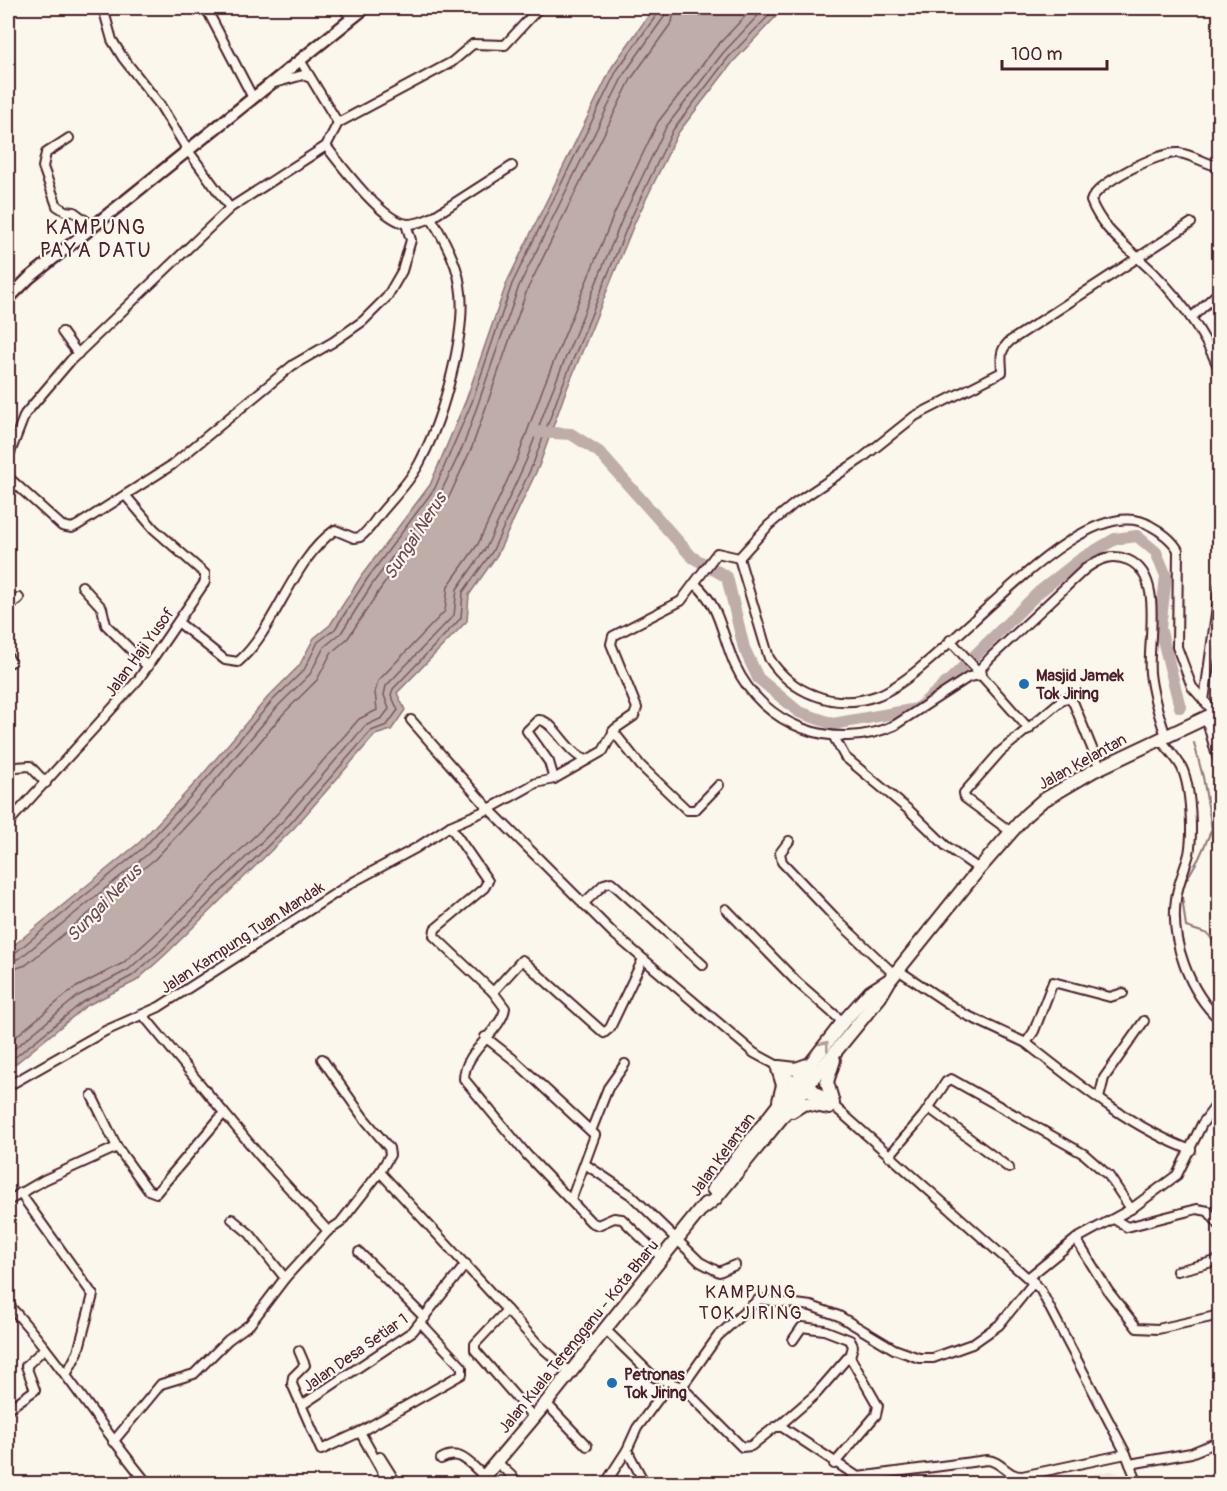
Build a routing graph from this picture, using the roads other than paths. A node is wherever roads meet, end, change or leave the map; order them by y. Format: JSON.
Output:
{"nodes":[{"id":1,"x":103,"y":8,"type":"edge"},
{"id":2,"x":206,"y":8,"type":"edge"},
{"id":3,"x":343,"y":8,"type":"edge"},
{"id":4,"x":365,"y":8,"type":"edge"},
{"id":5,"x":539,"y":8,"type":"edge"},
{"id":6,"x":352,"y":18,"type":"junction"},
{"id":7,"x":300,"y":60,"type":"junction"},
{"id":8,"x":308,"y":76,"type":"junction"},
{"id":9,"x":269,"y":85,"type":"junction"},
{"id":10,"x":253,"y":98,"type":"junction"},
{"id":11,"x":339,"y":123,"type":"junction"},
{"id":12,"x":69,"y":138,"type":"dead end"},
{"id":13,"x":326,"y":146,"type":"junction"},
{"id":14,"x":187,"y":149,"type":"junction"},
{"id":15,"x":512,"y":166,"type":"dead end"},
{"id":16,"x":1220,"y":167,"type":"edge"},
{"id":17,"x":230,"y":208,"type":"junction"},
{"id":18,"x":431,"y":218,"type":"junction"},
{"id":19,"x":1191,"y":223,"type":"dead end"},
{"id":20,"x":406,"y":224,"type":"junction"},
{"id":21,"x":93,"y":226,"type":"junction"},
{"id":22,"x":1138,"y":258,"type":"junction"},
{"id":23,"x":1220,"y":291,"type":"edge"},
{"id":24,"x":8,"y":299,"type":"edge"},
{"id":25,"x":1191,"y":318,"type":"junction"},
{"id":26,"x":62,"y":332,"type":"dead end"},
{"id":27,"x":78,"y":354,"type":"junction"},
{"id":28,"x":1220,"y":371,"type":"edge"},
{"id":29,"x":8,"y":458,"type":"edge"},
{"id":30,"x":8,"y":477,"type":"edge"},
{"id":31,"x":125,"y":495,"type":"junction"},
{"id":32,"x":739,"y":558,"type":"junction"},
{"id":33,"x":696,"y":580,"type":"junction"},
{"id":34,"x":1220,"y":584,"type":"edge"},
{"id":35,"x":82,"y":586,"type":"dead end"},
{"id":36,"x":20,"y":598,"type":"dead end"},
{"id":37,"x":8,"y":608,"type":"edge"},
{"id":38,"x":177,"y":622,"type":"junction"},
{"id":39,"x":950,"y":640,"type":"junction"},
{"id":40,"x":148,"y":667,"type":"junction"},
{"id":41,"x":980,"y":673,"type":"junction"},
{"id":42,"x":1204,"y":701,"type":"junction"},
{"id":43,"x":1211,"y":715,"type":"edge"},
{"id":44,"x":411,"y":720,"type":"dead end"},
{"id":45,"x":1029,"y":729,"type":"junction"},
{"id":46,"x":613,"y":732,"type":"junction"},
{"id":47,"x":834,"y":737,"type":"junction"},
{"id":48,"x":1165,"y":737,"type":"junction"},
{"id":49,"x":587,"y":760,"type":"junction"},
{"id":50,"x":1220,"y":767,"type":"edge"},
{"id":51,"x":1100,"y":768,"type":"junction"},
{"id":52,"x":8,"y":773,"type":"edge"},
{"id":53,"x":554,"y":779,"type":"junction"},
{"id":54,"x":46,"y":783,"type":"junction"},
{"id":55,"x":719,"y":785,"type":"dead end"},
{"id":56,"x":489,"y":809,"type":"junction"},
{"id":57,"x":8,"y":823,"type":"edge"},
{"id":58,"x":450,"y":826,"type":"junction"},
{"id":59,"x":1011,"y":832,"type":"junction"},
{"id":60,"x":789,"y":841,"type":"dead end"},
{"id":61,"x":979,"y":869,"type":"junction"},
{"id":62,"x":583,"y":904,"type":"junction"},
{"id":63,"x":726,"y":909,"type":"dead end"},
{"id":64,"x":643,"y":959,"type":"junction"},
{"id":65,"x":703,"y":965,"type":"dead end"},
{"id":66,"x":894,"y":975,"type":"junction"},
{"id":67,"x":493,"y":992,"type":"junction"},
{"id":68,"x":1123,"y":993,"type":"dead end"},
{"id":69,"x":143,"y":1015,"type":"junction"},
{"id":70,"x":1220,"y":1020,"type":"edge"},
{"id":71,"x":1144,"y":1021,"type":"dead end"},
{"id":72,"x":843,"y":1022,"type":"junction"},
{"id":73,"x":485,"y":1037,"type":"junction"},
{"id":74,"x":842,"y":1043,"type":"junction"},
{"id":75,"x":1026,"y":1043,"type":"junction"},
{"id":76,"x":322,"y":1059,"type":"dead end"},
{"id":77,"x":626,"y":1064,"type":"dead end"},
{"id":78,"x":810,"y":1064,"type":"junction"},
{"id":79,"x":778,"y":1068,"type":"junction"},
{"id":80,"x":803,"y":1084,"type":"junction"},
{"id":81,"x":8,"y":1086,"type":"edge"},
{"id":82,"x":92,"y":1096,"type":"dead end"},
{"id":83,"x":1099,"y":1098,"type":"junction"},
{"id":84,"x":1220,"y":1100,"type":"edge"},
{"id":85,"x":832,"y":1106,"type":"junction"},
{"id":86,"x":777,"y":1108,"type":"junction"},
{"id":87,"x":928,"y":1108,"type":"junction"},
{"id":88,"x":224,"y":1113,"type":"junction"},
{"id":89,"x":772,"y":1128,"type":"junction"},
{"id":90,"x":591,"y":1131,"type":"junction"},
{"id":91,"x":117,"y":1147,"type":"junction"},
{"id":92,"x":1191,"y":1150,"type":"junction"},
{"id":93,"x":890,"y":1156,"type":"junction"},
{"id":94,"x":585,"y":1164,"type":"junction"},
{"id":95,"x":1009,"y":1168,"type":"dead end"},
{"id":96,"x":380,"y":1172,"type":"junction"},
{"id":97,"x":20,"y":1193,"type":"junction"},
{"id":98,"x":571,"y":1200,"type":"junction"},
{"id":99,"x":8,"y":1201,"type":"edge"},
{"id":100,"x":702,"y":1209,"type":"junction"},
{"id":101,"x":1131,"y":1209,"type":"junction"},
{"id":102,"x":232,"y":1219,"type":"dead end"},
{"id":103,"x":1114,"y":1219,"type":"junction"},
{"id":104,"x":1220,"y":1226,"type":"edge"},
{"id":105,"x":328,"y":1231,"type":"junction"},
{"id":106,"x":1077,"y":1239,"type":"junction"},
{"id":107,"x":677,"y":1241,"type":"junction"},
{"id":108,"x":359,"y":1252,"type":"dead end"},
{"id":109,"x":663,"y":1258,"type":"junction"},
{"id":110,"x":1220,"y":1260,"type":"edge"},
{"id":111,"x":466,"y":1264,"type":"junction"},
{"id":112,"x":735,"y":1265,"type":"dead end"},
{"id":113,"x":1177,"y":1271,"type":"dead end"},
{"id":114,"x":285,"y":1278,"type":"junction"},
{"id":115,"x":1032,"y":1279,"type":"junction"},
{"id":116,"x":8,"y":1304,"type":"edge"},
{"id":117,"x":507,"y":1310,"type":"junction"},
{"id":118,"x":1220,"y":1315,"type":"edge"},
{"id":119,"x":423,"y":1320,"type":"junction"},
{"id":120,"x":605,"y":1329,"type":"junction"},
{"id":121,"x":793,"y":1340,"type":"dead end"},
{"id":122,"x":45,"y":1348,"type":"junction"},
{"id":123,"x":298,"y":1351,"type":"dead end"},
{"id":124,"x":849,"y":1356,"type":"junction"},
{"id":125,"x":570,"y":1372,"type":"junction"},
{"id":126,"x":66,"y":1375,"type":"junction"},
{"id":127,"x":670,"y":1383,"type":"junction"},
{"id":128,"x":682,"y":1387,"type":"junction"},
{"id":129,"x":546,"y":1403,"type":"junction"},
{"id":130,"x":302,"y":1405,"type":"junction"},
{"id":131,"x":8,"y":1409,"type":"edge"},
{"id":132,"x":534,"y":1418,"type":"junction"},
{"id":133,"x":779,"y":1426,"type":"junction"},
{"id":134,"x":360,"y":1432,"type":"junction"},
{"id":135,"x":1220,"y":1441,"type":"edge"},
{"id":136,"x":113,"y":1442,"type":"junction"},
{"id":137,"x":587,"y":1446,"type":"dead end"},
{"id":138,"x":627,"y":1450,"type":"junction"},
{"id":139,"x":1126,"y":1454,"type":"junction"},
{"id":140,"x":380,"y":1457,"type":"dead end"},
{"id":141,"x":441,"y":1459,"type":"dead end"},
{"id":142,"x":496,"y":1462,"type":"junction"},
{"id":143,"x":834,"y":1464,"type":"junction"},
{"id":144,"x":1130,"y":1464,"type":"junction"},
{"id":145,"x":858,"y":1477,"type":"junction"},
{"id":146,"x":481,"y":1480,"type":"edge"},
{"id":147,"x":148,"y":1484,"type":"edge"},
{"id":148,"x":388,"y":1484,"type":"edge"},
{"id":149,"x":397,"y":1484,"type":"edge"},
{"id":150,"x":520,"y":1484,"type":"edge"},
{"id":151,"x":605,"y":1484,"type":"edge"},
{"id":152,"x":645,"y":1484,"type":"edge"},
{"id":153,"x":844,"y":1484,"type":"edge"},
{"id":154,"x":1138,"y":1484,"type":"edge"}],
"edges":[{"from":1,"to":14,"type":"street"},
{"from":2,"to":10,"type":"street"},
{"from":3,"to":6,"type":"street"},
{"from":4,"to":6,"type":"main road"},
{"from":5,"to":11,"type":"street"},
{"from":6,"to":7,"type":"main road"},
{"from":7,"to":8,"type":"street"},
{"from":7,"to":9,"type":"main road"},
{"from":8,"to":9,"type":"street"},
{"from":8,"to":11,"type":"street"},
{"from":9,"to":10,"type":"main road"},
{"from":10,"to":14,"type":"main road"},
{"from":11,"to":13,"type":"street"},
{"from":12,"to":21,"type":"street"},
{"from":13,"to":17,"type":"street"},
{"from":13,"to":20,"type":"street"},
{"from":14,"to":17,"type":"street"},
{"from":14,"to":21,"type":"main road"},
{"from":15,"to":18,"type":"street"},
{"from":16,"to":22,"type":"street"},
{"from":17,"to":27,"type":"street"},
{"from":18,"to":20,"type":"street"},
{"from":18,"to":38,"type":"street"},
{"from":19,"to":22,"type":"street"},
{"from":20,"to":31,"type":"street"},
{"from":21,"to":24,"type":"main road"},
{"from":22,"to":25,"type":"street"},
{"from":22,"to":32,"type":"street"},
{"from":23,"to":25,"type":"street"},
{"from":25,"to":28,"type":"street"},
{"from":26,"to":27,"type":"street"},
{"from":27,"to":29,"type":"street"},
{"from":30,"to":31,"type":"street"},
{"from":31,"to":38,"type":"street","name":"Jalan Haji Yusof"},
{"from":32,"to":33,"type":"street"},
{"from":32,"to":39,"type":"street"},
{"from":33,"to":46,"type":"street","name":"Jalan Kampung Tuan Mandak"},
{"from":33,"to":47,"type":"street"},
{"from":34,"to":42,"type":"street"},
{"from":35,"to":40,"type":"street"},
{"from":36,"to":37,"type":"street"},
{"from":38,"to":40,"type":"street","name":"Jalan Haji Yusof"},
{"from":39,"to":41,"type":"street"},
{"from":39,"to":42,"type":"street"},
{"from":40,"to":54,"type":"street","name":"Jalan Haji Yusof"},
{"from":41,"to":45,"type":"street"},
{"from":41,"to":47,"type":"street"},
{"from":41,"to":48,"type":"street"},
{"from":42,"to":43,"type":"street"},
{"from":43,"to":48,"type":"highway","name":"Jalan Kelantan"},
{"from":43,"to":50,"type":"street"},
{"from":44,"to":56,"type":"street"},
{"from":45,"to":51,"type":"street"},
{"from":45,"to":59,"type":"street"},
{"from":46,"to":49,"type":"street","name":"Jalan Kampung Tuan Mandak"},
{"from":46,"to":55,"type":"street"},
{"from":47,"to":61,"type":"street"},
{"from":48,"to":51,"type":"highway","name":"Jalan Kelantan"},
{"from":48,"to":70,"type":"street"},
{"from":49,"to":53,"type":"street","name":"Jalan Kampung Tuan Mandak"},
{"from":49,"to":53,"type":"street"},
{"from":51,"to":59,"type":"highway","name":"Jalan Kelantan"},
{"from":52,"to":54,"type":"street"},
{"from":53,"to":56,"type":"street","name":"Jalan Kampung Tuan Mandak"},
{"from":54,"to":57,"type":"street","name":"Jalan Haji Yusof"},
{"from":56,"to":58,"type":"street","name":"Jalan Kampung Tuan Mandak"},
{"from":56,"to":62,"type":"street"},
{"from":58,"to":67,"type":"street"},
{"from":58,"to":69,"type":"street","name":"Jalan Kampung Tuan Mandak"},
{"from":59,"to":61,"type":"highway","name":"Jalan Kelantan"},
{"from":60,"to":66,"type":"street"},
{"from":61,"to":66,"type":"highway","name":"Jalan Kelantan"},
{"from":62,"to":64,"type":"street"},
{"from":62,"to":65,"type":"street"},
{"from":63,"to":72,"type":"street"},
{"from":64,"to":67,"type":"street"},
{"from":64,"to":79,"type":"street"},
{"from":66,"to":72,"type":"highway","name":"Jalan Kelantan"},
{"from":66,"to":74,"type":"highway","name":"Jalan Kelantan"},
{"from":66,"to":75,"type":"street"},
{"from":67,"to":73,"type":"street"},
{"from":68,"to":75,"type":"street"},
{"from":69,"to":81,"type":"street","name":"Jalan Kampung Tuan Mandak"},
{"from":69,"to":88,"type":"street"},
{"from":71,"to":83,"type":"street"},
{"from":78,"to":72,"type":"highway","name":"Jalan Kelantan","one_way":true},
{"from":73,"to":90,"type":"street"},
{"from":73,"to":98,"type":"street"},
{"from":74,"to":80,"type":"highway","name":"Jalan Kelantan"},
{"from":74,"to":85,"type":"highway"},
{"from":75,"to":83,"type":"street"},
{"from":76,"to":96,"type":"street"},
{"from":77,"to":90,"type":"street"},
{"from":78,"to":79,"type":"highway"},
{"from":78,"to":80,"type":"highway","name":"Jalan Kelantan"},
{"from":79,"to":80,"type":"street"},
{"from":79,"to":86,"type":"highway"},
{"from":80,"to":85,"type":"street"},
{"from":80,"to":86,"type":"highway","name":"Jalan Kelantan"},
{"from":80,"to":89,"type":"highway","name":"Jalan Kelantan"},
{"from":82,"to":91,"type":"street"},
{"from":83,"to":92,"type":"street"},
{"from":84,"to":92,"type":"street"},
{"from":85,"to":89,"type":"highway"},
{"from":85,"to":93,"type":"street"},
{"from":86,"to":100,"type":"highway","name":"Jalan Kelantan"},
{"from":87,"to":93,"type":"street"},
{"from":87,"to":95,"type":"street"},
{"from":87,"to":101,"type":"street"},
{"from":88,"to":91,"type":"street"},
{"from":88,"to":105,"type":"street"},
{"from":89,"to":100,"type":"highway","name":"Jalan Kelantan"},
{"from":90,"to":94,"type":"street"},
{"from":91,"to":97,"type":"street"},
{"from":92,"to":101,"type":"street"},
{"from":93,"to":115,"type":"street"},
{"from":94,"to":98,"type":"street"},
{"from":94,"to":107,"type":"street"},
{"from":96,"to":105,"type":"street"},
{"from":96,"to":111,"type":"street"},
{"from":97,"to":99,"type":"street"},
{"from":97,"to":126,"type":"street"},
{"from":98,"to":109,"type":"street"},
{"from":100,"to":107,"type":"highway","name":"Jalan Kuala Terengganu - Kota Bharu"},
{"from":101,"to":103,"type":"street"},
{"from":102,"to":114,"type":"street"},
{"from":103,"to":104,"type":"street"},
{"from":103,"to":106,"type":"street"},
{"from":105,"to":114,"type":"street"},
{"from":106,"to":115,"type":"street"},
{"from":106,"to":118,"type":"street"},
{"from":107,"to":109,"type":"highway","name":"Jalan Kuala Terengganu - Kota Bharu"},
{"from":107,"to":112,"type":"street"},
{"from":108,"to":119,"type":"street"},
{"from":109,"to":120,"type":"highway","name":"Jalan Kuala Terengganu - Kota Bharu"},
{"from":110,"to":113,"type":"street"},
{"from":111,"to":117,"type":"street"},
{"from":111,"to":119,"type":"street","name":"Jalan Desa Setiar 1"},
{"from":114,"to":136,"type":"street"},
{"from":115,"to":128,"type":"street"},
{"from":115,"to":139,"type":"street"},
{"from":116,"to":122,"type":"street"},
{"from":117,"to":125,"type":"street"},
{"from":117,"to":132,"type":"street"},
{"from":119,"to":130,"type":"street","name":"Jalan Desa Setiar 1"},
{"from":119,"to":134,"type":"street"},
{"from":120,"to":125,"type":"highway","name":"Jalan Kuala Terengganu - Kota Bharu"},
{"from":120,"to":127,"type":"street"},
{"from":121,"to":124,"type":"street"},
{"from":122,"to":126,"type":"street"},
{"from":122,"to":131,"type":"street"},
{"from":123,"to":130,"type":"street","name":"Jalan Desa Setiar 1"},
{"from":124,"to":133,"type":"street"},
{"from":124,"to":143,"type":"street"},
{"from":125,"to":129,"type":"highway","name":"Jalan Kuala Terengganu - Kota Bharu"},
{"from":126,"to":136,"type":"street"},
{"from":127,"to":128,"type":"street"},
{"from":127,"to":138,"type":"street"},
{"from":128,"to":133,"type":"street"},
{"from":129,"to":132,"type":"highway","name":"Jalan Kuala Terengganu - Kota Bharu"},
{"from":129,"to":137,"type":"street"},
{"from":130,"to":134,"type":"street","name":"Jalan Desa Setiar 1"},
{"from":132,"to":142,"type":"highway","name":"Jalan Kuala Terengganu - Kota Bharu"},
{"from":133,"to":143,"type":"street"},
{"from":134,"to":148,"type":"street"},
{"from":135,"to":144,"type":"street"},
{"from":136,"to":147,"type":"street"},
{"from":138,"to":151,"type":"street"},
{"from":138,"to":152,"type":"street"},
{"from":139,"to":144,"type":"street"},
{"from":139,"to":145,"type":"street"},
{"from":140,"to":149,"type":"street"},
{"from":141,"to":146,"type":"street"},
{"from":142,"to":146,"type":"highway","name":"Jalan Kuala Terengganu - Kota Bharu"},
{"from":142,"to":150,"type":"street"},
{"from":143,"to":145,"type":"street"},
{"from":144,"to":154,"type":"street"},
{"from":145,"to":153,"type":"street"}]}
